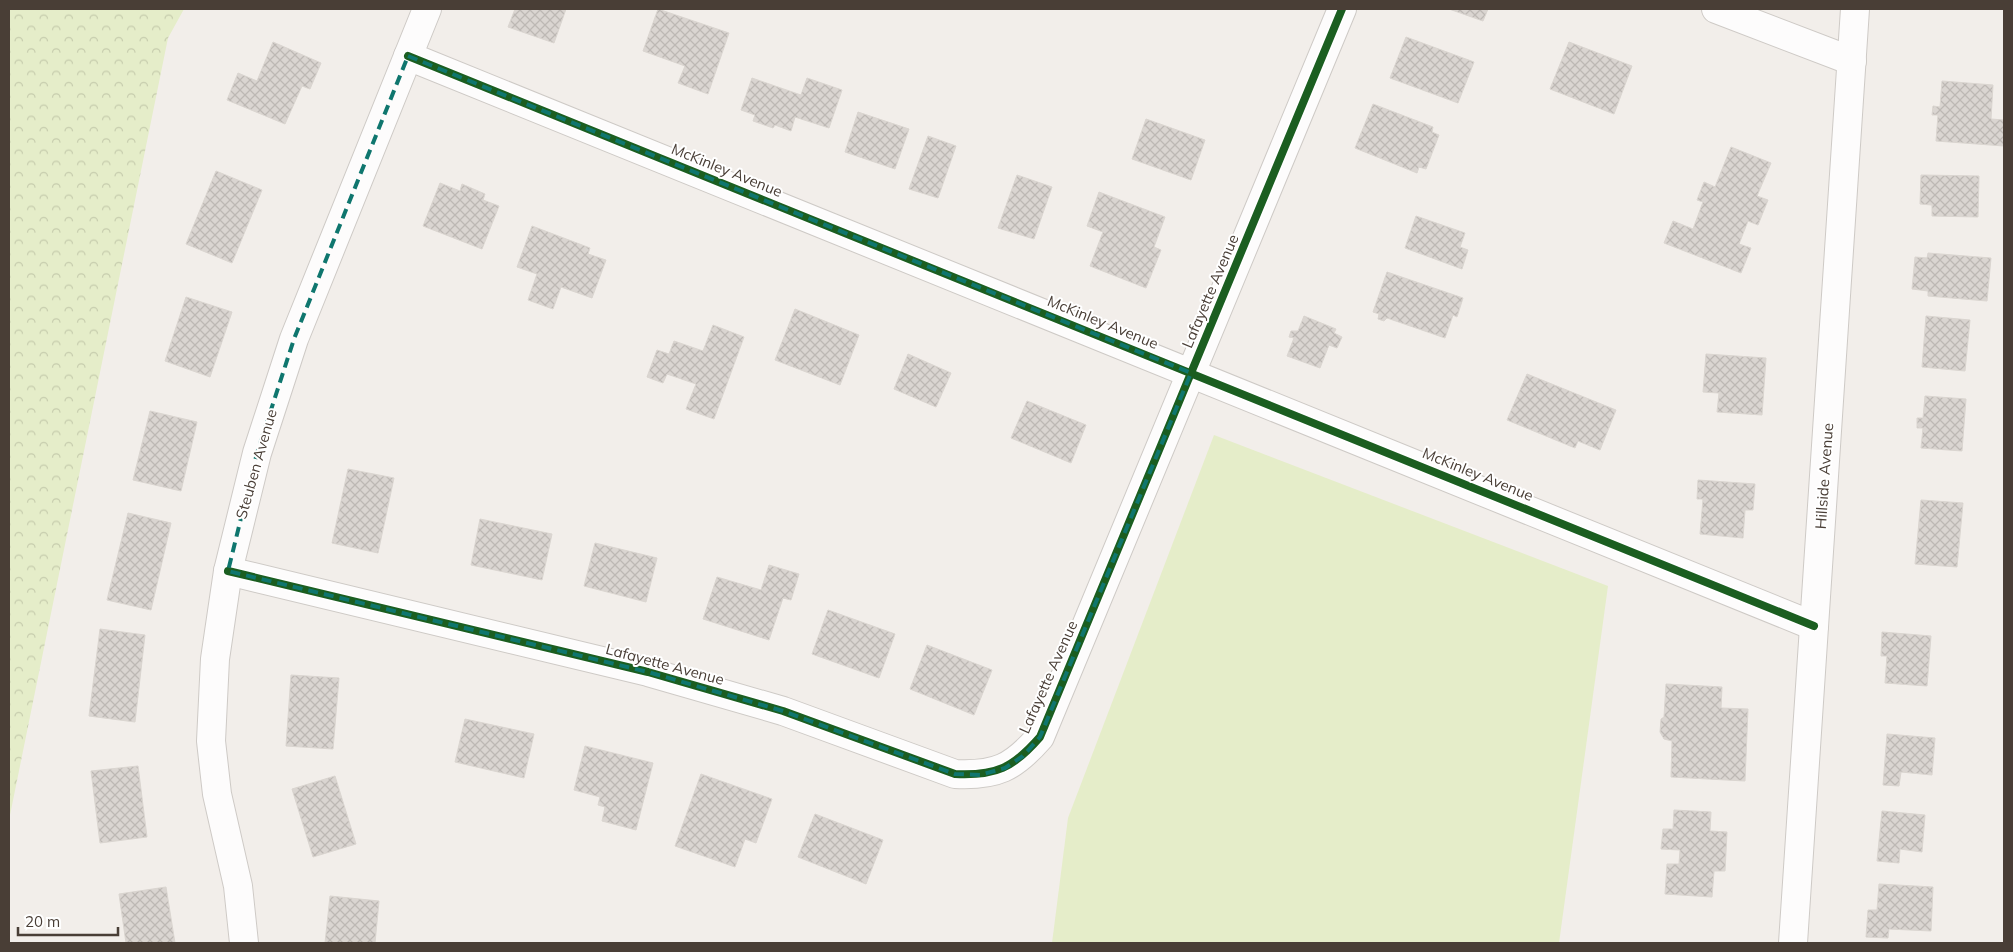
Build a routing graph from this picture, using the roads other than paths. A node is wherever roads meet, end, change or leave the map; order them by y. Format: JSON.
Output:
{"nodes":[{"id":1,"x":427,"y":9,"type":"edge"},
{"id":2,"x":1342,"y":9,"type":"edge"},
{"id":3,"x":1716,"y":9,"type":"edge"},
{"id":4,"x":1856,"y":9,"type":"edge"},
{"id":5,"x":408,"y":56,"type":"junction"},
{"id":6,"x":1852,"y":61,"type":"junction"},
{"id":7,"x":1191,"y":373,"type":"junction"},
{"id":8,"x":228,"y":571,"type":"junction"},
{"id":9,"x":1814,"y":626,"type":"junction"},
{"id":10,"x":244,"y":943,"type":"edge"},
{"id":11,"x":1793,"y":943,"type":"edge"}],
"edges":[{"from":1,"to":5,"type":"street","name":"Steuben Avenue"},
{"from":2,"to":7,"type":"street","name":"Lafayette Avenue"},
{"from":3,"to":6,"type":"street"},
{"from":4,"to":6,"type":"street","name":"Hillside Avenue"},
{"from":5,"to":7,"type":"street","name":"McKinley Avenue"},
{"from":5,"to":8,"type":"street","name":"Steuben Avenue"},
{"from":6,"to":9,"type":"street","name":"Hillside Avenue"},
{"from":7,"to":8,"type":"street","name":"Lafayette Avenue"},
{"from":7,"to":9,"type":"street","name":"McKinley Avenue"},
{"from":8,"to":10,"type":"street","name":"Steuben Avenue"},
{"from":9,"to":11,"type":"street","name":"Hillside Avenue"}]}
